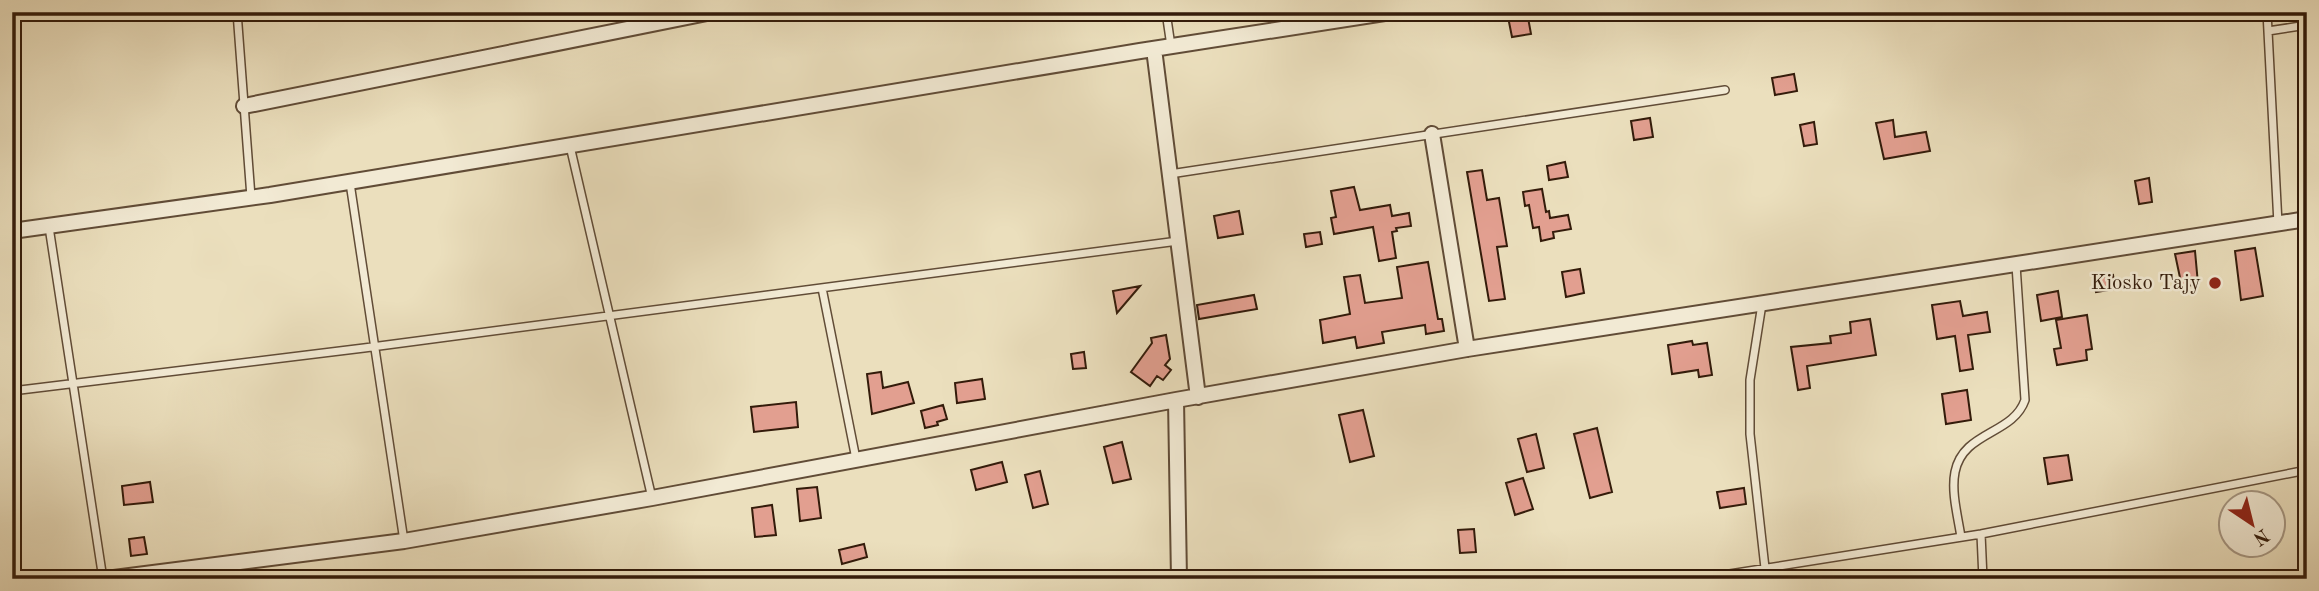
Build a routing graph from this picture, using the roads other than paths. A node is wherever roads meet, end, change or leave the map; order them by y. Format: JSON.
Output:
{"nodes":[{"id":1,"x":237,"y":12,"type":"edge"},
{"id":2,"x":712,"y":12,"type":"edge"},
{"id":3,"x":1166,"y":12,"type":"edge"},
{"id":4,"x":1391,"y":12,"type":"edge"},
{"id":5,"x":2267,"y":12,"type":"edge"},
{"id":6,"x":2307,"y":25,"type":"edge"},
{"id":7,"x":2268,"y":31,"type":"junction"},
{"id":8,"x":1171,"y":46,"type":"junction"},
{"id":9,"x":1154,"y":49,"type":"junction"},
{"id":10,"x":1725,"y":90,"type":"dead end"},
{"id":11,"x":244,"y":106,"type":"junction"},
{"id":12,"x":1432,"y":134,"type":"junction"},
{"id":13,"x":570,"y":146,"type":"junction"},
{"id":14,"x":1170,"y":174,"type":"junction"},
{"id":15,"x":349,"y":183,"type":"junction"},
{"id":16,"x":251,"y":198,"type":"junction"},
{"id":17,"x":2307,"y":219,"type":"edge"},
{"id":18,"x":2278,"y":225,"type":"junction"},
{"id":19,"x":49,"y":226,"type":"junction"},
{"id":20,"x":12,"y":231,"type":"edge"},
{"id":21,"x":1178,"y":241,"type":"junction"},
{"id":22,"x":2016,"y":265,"type":"junction"},
{"id":23,"x":822,"y":288,"type":"junction"},
{"id":24,"x":1762,"y":304,"type":"junction"},
{"id":25,"x":610,"y":316,"type":"junction"},
{"id":26,"x":374,"y":346,"type":"junction"},
{"id":27,"x":1467,"y":349,"type":"junction"},
{"id":28,"x":74,"y":384,"type":"junction"},
{"id":29,"x":12,"y":391,"type":"edge"},
{"id":30,"x":1198,"y":397,"type":"junction"},
{"id":31,"x":1176,"y":400,"type":"junction"},
{"id":32,"x":856,"y":460,"type":"junction"},
{"id":33,"x":2307,"y":470,"type":"edge"},
{"id":34,"x":652,"y":498,"type":"junction"},
{"id":35,"x":1981,"y":534,"type":"junction"},
{"id":36,"x":1961,"y":537,"type":"junction"},
{"id":37,"x":404,"y":541,"type":"junction"},
{"id":38,"x":1765,"y":568,"type":"junction"},
{"id":39,"x":104,"y":579,"type":"edge"},
{"id":40,"x":1179,"y":579,"type":"edge"},
{"id":41,"x":1698,"y":579,"type":"edge"},
{"id":42,"x":1983,"y":579,"type":"edge"}],
"edges":[{"from":1,"to":11,"type":"lane"},
{"from":2,"to":11,"type":"street"},
{"from":3,"to":8,"type":"lane"},
{"from":4,"to":8,"type":"street"},
{"from":5,"to":7,"type":"lane"},
{"from":6,"to":7,"type":"lane"},
{"from":7,"to":18,"type":"lane"},
{"from":8,"to":9,"type":"street"},
{"from":9,"to":13,"type":"street"},
{"from":9,"to":14,"type":"street"},
{"from":10,"to":12,"type":"lane"},
{"from":11,"to":16,"type":"lane"},
{"from":12,"to":14,"type":"lane"},
{"from":12,"to":27,"type":"street"},
{"from":13,"to":15,"type":"street"},
{"from":13,"to":25,"type":"lane"},
{"from":14,"to":21,"type":"street"},
{"from":15,"to":16,"type":"street"},
{"from":15,"to":26,"type":"lane"},
{"from":16,"to":19,"type":"street"},
{"from":17,"to":18,"type":"street"},
{"from":18,"to":22,"type":"street"},
{"from":19,"to":20,"type":"street"},
{"from":19,"to":28,"type":"lane"},
{"from":21,"to":23,"type":"lane"},
{"from":21,"to":30,"type":"street"},
{"from":22,"to":24,"type":"street"},
{"from":22,"to":36,"type":"lane"},
{"from":23,"to":25,"type":"lane"},
{"from":23,"to":32,"type":"lane"},
{"from":24,"to":27,"type":"street"},
{"from":24,"to":38,"type":"lane"},
{"from":25,"to":26,"type":"lane"},
{"from":25,"to":34,"type":"lane"},
{"from":26,"to":28,"type":"lane"},
{"from":26,"to":37,"type":"lane"},
{"from":27,"to":30,"type":"street"},
{"from":28,"to":29,"type":"lane"},
{"from":28,"to":39,"type":"lane"},
{"from":30,"to":31,"type":"street"},
{"from":31,"to":32,"type":"street"},
{"from":31,"to":40,"type":"street"},
{"from":32,"to":34,"type":"street"},
{"from":33,"to":35,"type":"lane"},
{"from":34,"to":37,"type":"street"},
{"from":35,"to":36,"type":"lane"},
{"from":35,"to":42,"type":"lane"},
{"from":36,"to":38,"type":"lane"},
{"from":37,"to":39,"type":"street"},
{"from":38,"to":41,"type":"lane"}]}
